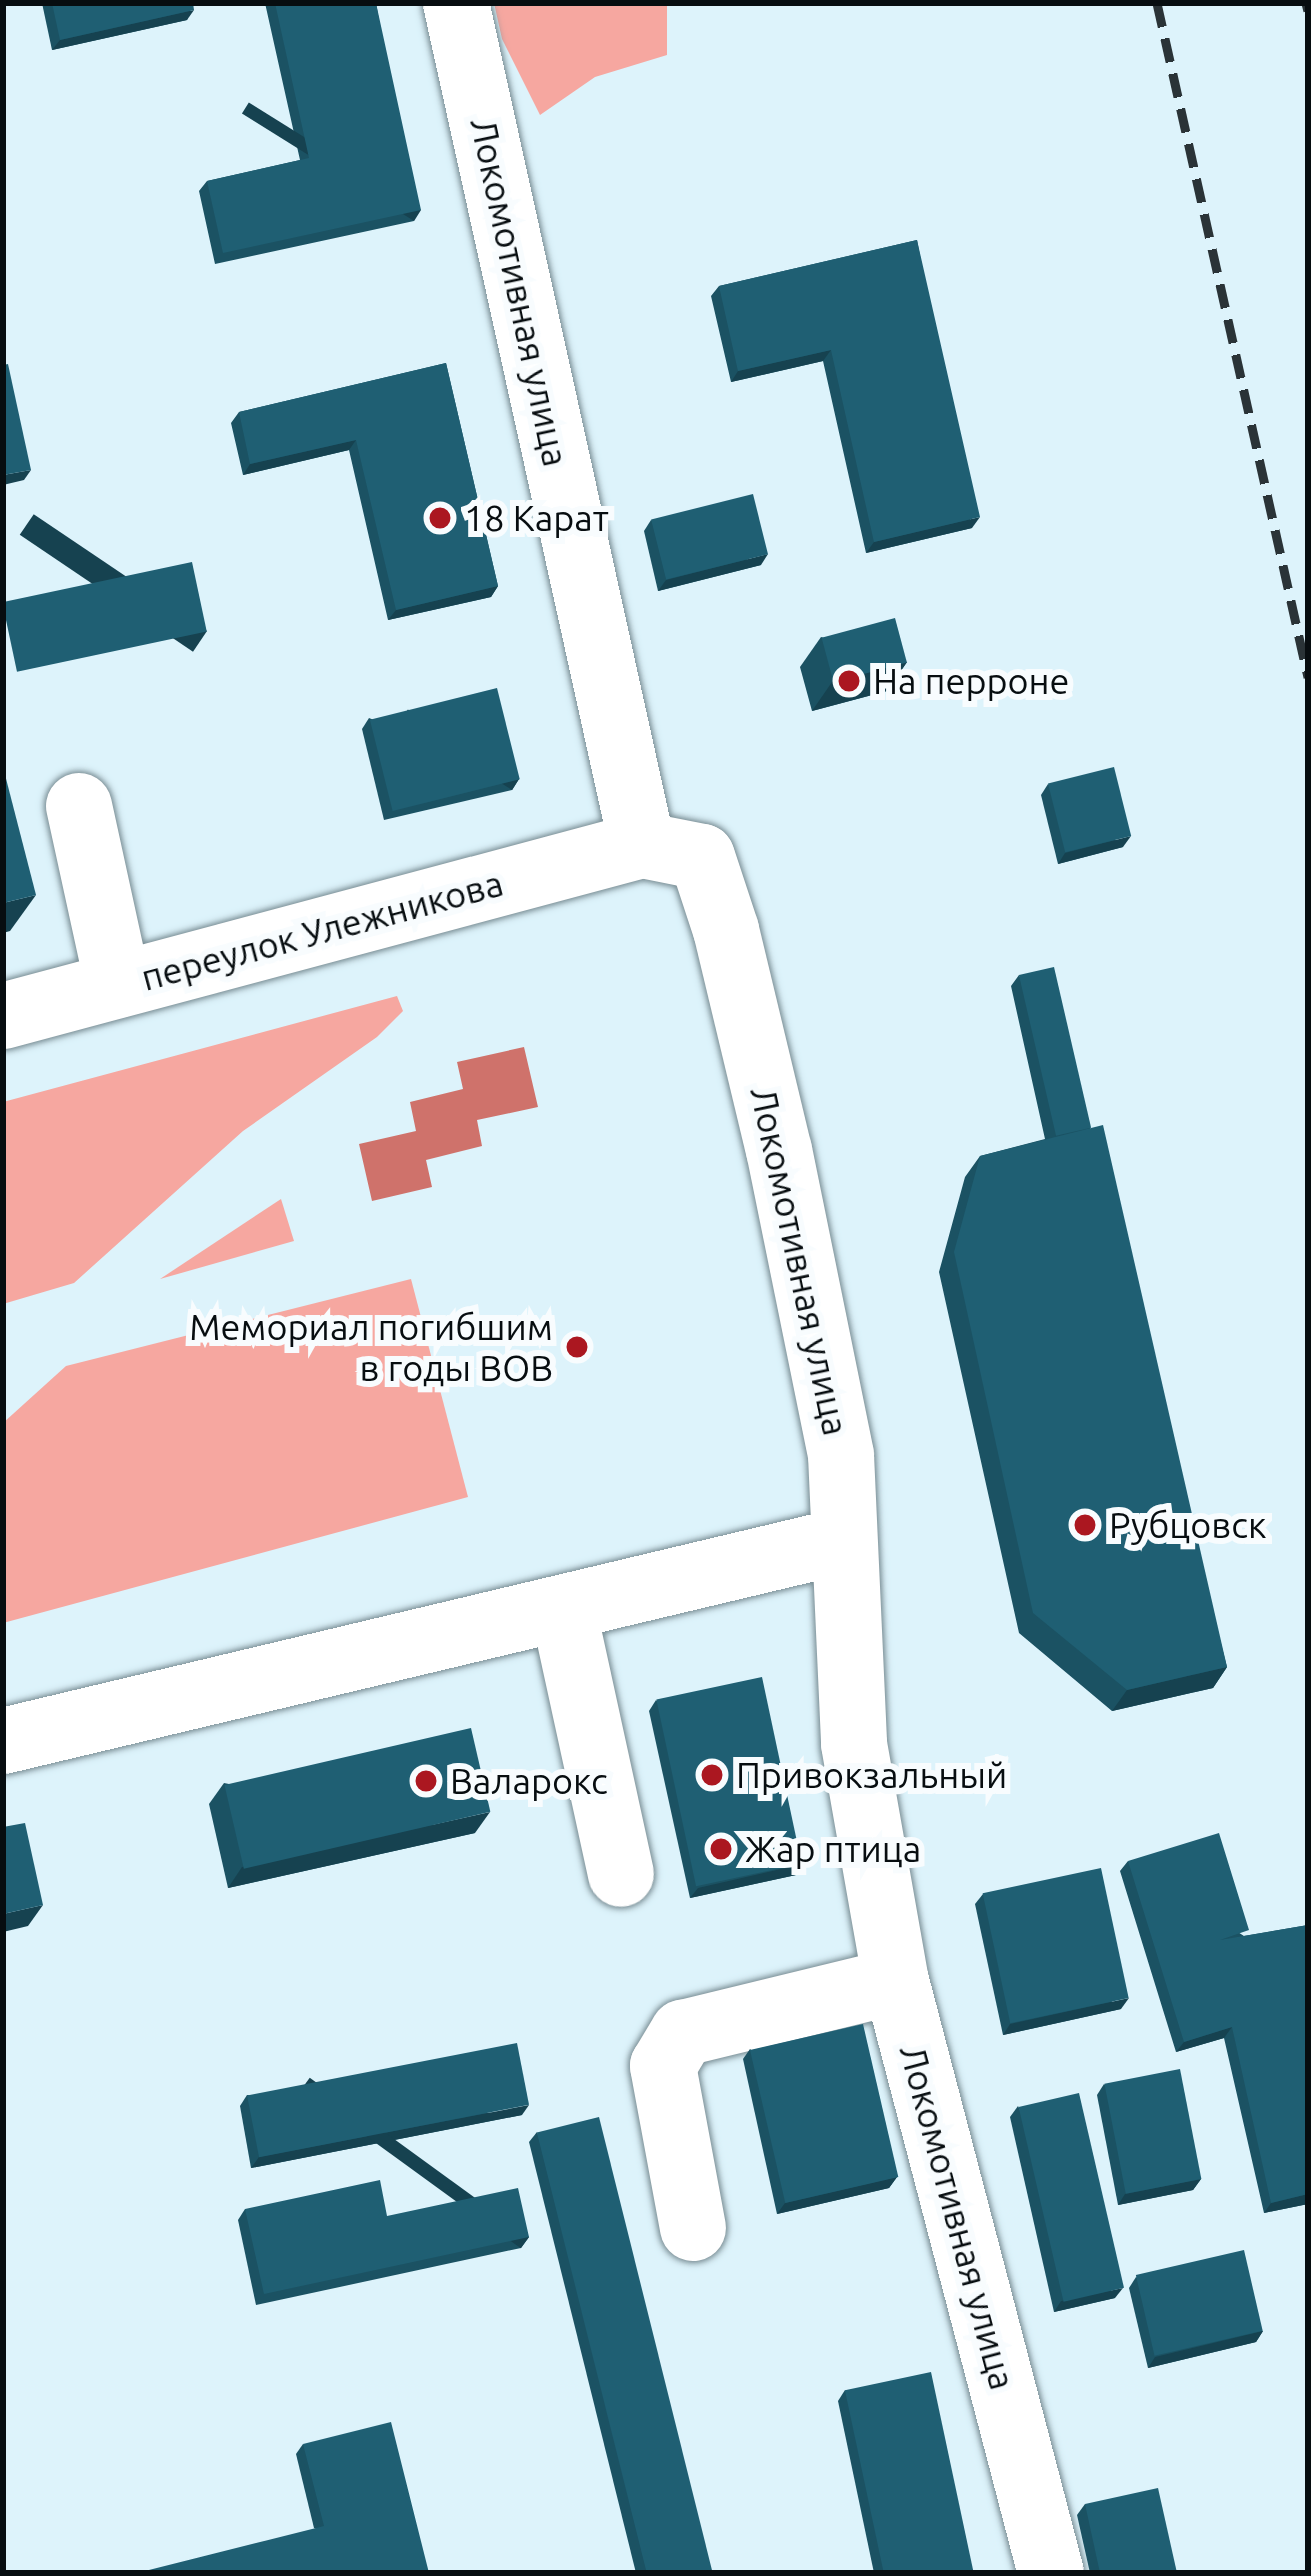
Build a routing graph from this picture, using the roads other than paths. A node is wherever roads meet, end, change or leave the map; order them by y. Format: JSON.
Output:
{"nodes":[{"id":1,"x":456,"y":3,"type":"edge"},
{"id":2,"x":79,"y":806,"type":"dead end"},
{"id":3,"x":641,"y":845,"type":"junction"},
{"id":4,"x":118,"y":985,"type":"junction"},
{"id":5,"x":3,"y":1016,"type":"edge"},
{"id":6,"x":842,"y":1540,"type":"junction"},
{"id":7,"x":563,"y":1608,"type":"junction"},
{"id":8,"x":3,"y":1741,"type":"edge"},
{"id":9,"x":620,"y":1874,"type":"dead end"},
{"id":10,"x":896,"y":1981,"type":"junction"},
{"id":11,"x":693,"y":2228,"type":"dead end"},
{"id":12,"x":1051,"y":2573,"type":"edge"}],
"edges":[{"from":1,"to":3,"type":"street","name":"Локомотивная улица"},
{"from":2,"to":4,"type":"street"},
{"from":3,"to":4,"type":"street","name":"переулок Улежникова"},
{"from":3,"to":6,"type":"street","name":"Локомотивная улица"},
{"from":4,"to":5,"type":"street","name":"переулок Улежникова"},
{"from":6,"to":7,"type":"street"},
{"from":6,"to":10,"type":"street","name":"Локомотивная улица"},
{"from":7,"to":8,"type":"street"},
{"from":7,"to":9,"type":"street"},
{"from":10,"to":11,"type":"street"},
{"from":10,"to":12,"type":"street","name":"Локомотивная улица"}]}
